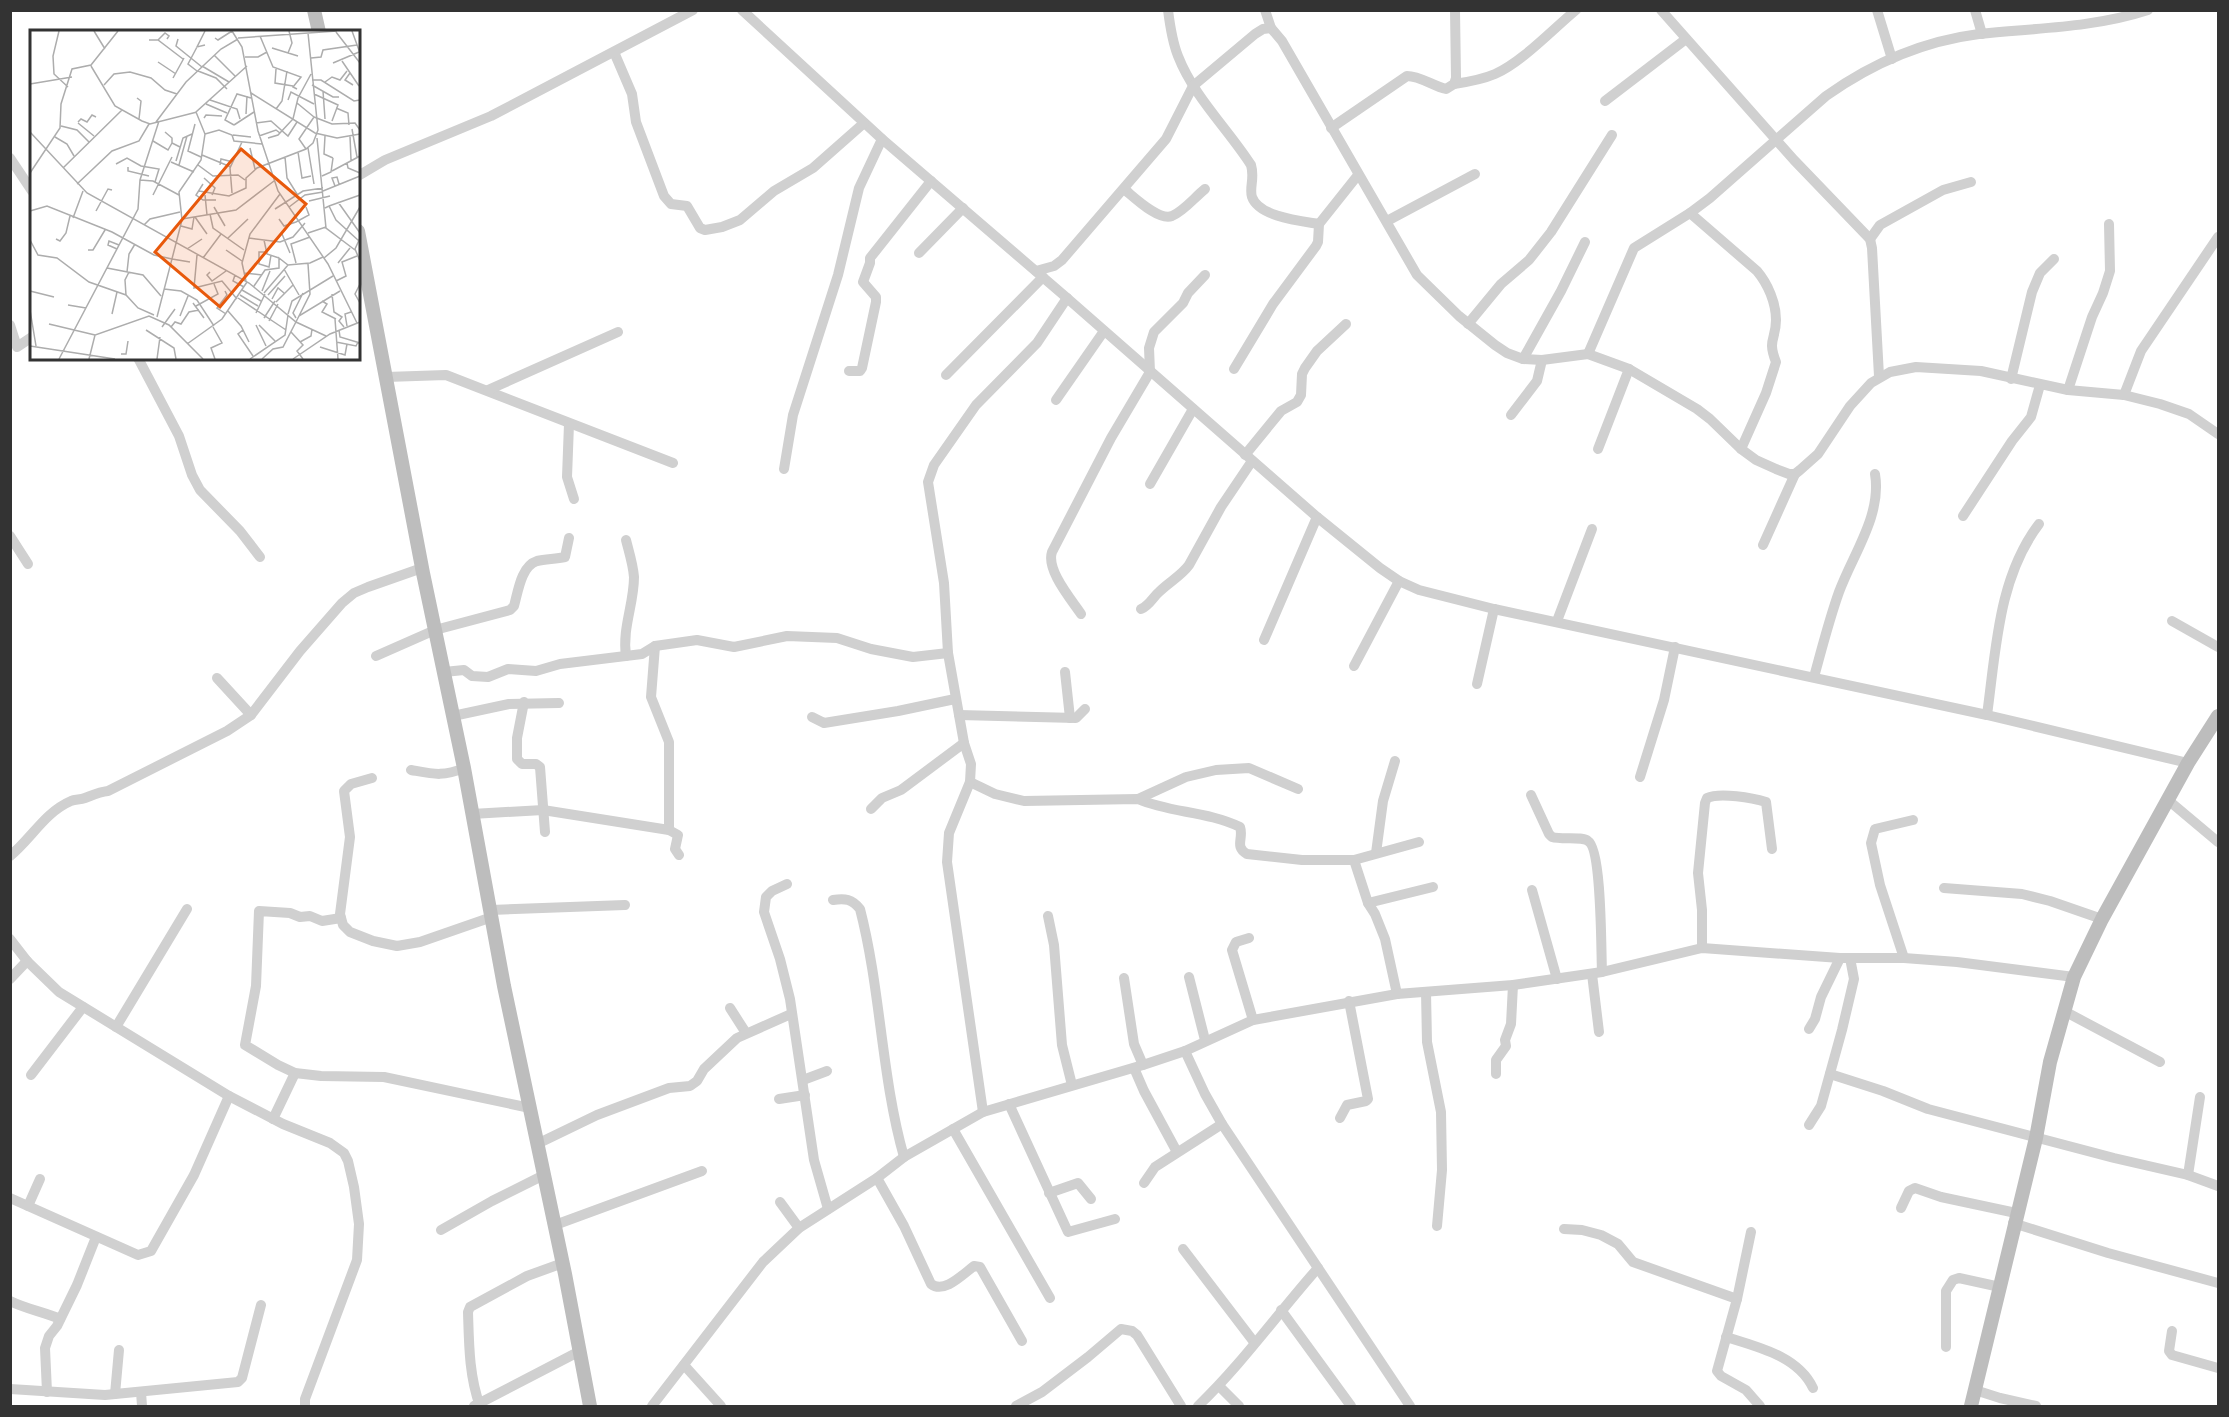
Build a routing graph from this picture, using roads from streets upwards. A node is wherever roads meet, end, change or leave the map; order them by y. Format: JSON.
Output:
{"nodes":[{"id":1,"x":314,"y":10,"type":"edge"},
{"id":2,"x":693,"y":10,"type":"edge"},
{"id":3,"x":742,"y":10,"type":"edge"},
{"id":4,"x":1168,"y":10,"type":"edge"},
{"id":5,"x":1265,"y":10,"type":"edge"},
{"id":6,"x":1455,"y":10,"type":"edge"},
{"id":7,"x":1576,"y":10,"type":"edge"},
{"id":8,"x":1661,"y":10,"type":"edge"},
{"id":9,"x":1877,"y":10,"type":"edge"},
{"id":10,"x":1975,"y":10,"type":"edge"},
{"id":11,"x":2148,"y":10,"type":"edge"},
{"id":12,"x":1271,"y":28,"type":"junction"},
{"id":13,"x":319,"y":30,"type":"edge"},
{"id":14,"x":1982,"y":34,"type":"junction"},
{"id":15,"x":1686,"y":39,"type":"junction"},
{"id":16,"x":614,"y":52,"type":"junction"},
{"id":17,"x":1892,"y":59,"type":"junction"},
{"id":18,"x":1454,"y":84,"type":"junction"},
{"id":19,"x":1193,"y":86,"type":"junction"},
{"id":20,"x":1605,"y":101,"type":"dead end"},
{"id":21,"x":864,"y":123,"type":"junction"},
{"id":22,"x":1331,"y":128,"type":"junction"},
{"id":23,"x":1612,"y":135,"type":"dead end"},
{"id":24,"x":882,"y":139,"type":"junction"},
{"id":25,"x":1777,"y":141,"type":"junction"},
{"id":26,"x":10,"y":158,"type":"edge"},
{"id":27,"x":1475,"y":174,"type":"dead end"},
{"id":28,"x":360,"y":175,"type":"edge"},
{"id":29,"x":1358,"y":175,"type":"junction"},
{"id":30,"x":931,"y":181,"type":"junction"},
{"id":31,"x":1971,"y":182,"type":"dead end"},
{"id":32,"x":30,"y":188,"type":"edge"},
{"id":33,"x":1124,"y":189,"type":"junction"},
{"id":34,"x":1205,"y":189,"type":"dead end"},
{"id":35,"x":963,"y":208,"type":"junction"},
{"id":36,"x":1690,"y":213,"type":"junction"},
{"id":37,"x":1387,"y":221,"type":"junction"},
{"id":38,"x":1319,"y":224,"type":"junction"},
{"id":39,"x":2109,"y":224,"type":"dead end"},
{"id":40,"x":2218,"y":237,"type":"edge"},
{"id":41,"x":1870,"y":239,"type":"junction"},
{"id":42,"x":360,"y":241,"type":"edge"},
{"id":43,"x":1585,"y":242,"type":"dead end"},
{"id":44,"x":919,"y":253,"type":"dead end"},
{"id":45,"x":2054,"y":259,"type":"dead end"},
{"id":46,"x":1062,"y":260,"type":"junction"},
{"id":47,"x":1040,"y":274,"type":"junction"},
{"id":48,"x":1205,"y":276,"type":"dead end"},
{"id":49,"x":1055,"y":287,"type":"junction"},
{"id":50,"x":1067,"y":298,"type":"junction"},
{"id":51,"x":1346,"y":324,"type":"dead end"},
{"id":52,"x":1468,"y":324,"type":"junction"},
{"id":53,"x":10,"y":325,"type":"edge"},
{"id":54,"x":1104,"y":331,"type":"junction"},
{"id":55,"x":618,"y":332,"type":"dead end"},
{"id":56,"x":30,"y":339,"type":"edge"},
{"id":57,"x":14,"y":349,"type":"edge"},
{"id":58,"x":1588,"y":354,"type":"junction"},
{"id":59,"x":1523,"y":358,"type":"junction"},
{"id":60,"x":139,"y":360,"type":"edge"},
{"id":61,"x":1542,"y":360,"type":"junction"},
{"id":62,"x":1233,"y":369,"type":"dead end"},
{"id":63,"x":1629,"y":369,"type":"junction"},
{"id":64,"x":849,"y":371,"type":"dead end"},
{"id":65,"x":1150,"y":372,"type":"junction"},
{"id":66,"x":946,"y":375,"type":"dead end"},
{"id":67,"x":1880,"y":376,"type":"junction"},
{"id":68,"x":386,"y":377,"type":"junction"},
{"id":69,"x":2011,"y":379,"type":"junction"},
{"id":70,"x":2040,"y":385,"type":"junction"},
{"id":71,"x":488,"y":390,"type":"junction"},
{"id":72,"x":2068,"y":390,"type":"junction"},
{"id":73,"x":2124,"y":395,"type":"junction"},
{"id":74,"x":1056,"y":400,"type":"dead end"},
{"id":75,"x":1193,"y":409,"type":"junction"},
{"id":76,"x":1511,"y":416,"type":"dead end"},
{"id":77,"x":569,"y":424,"type":"junction"},
{"id":78,"x":2218,"y":434,"type":"edge"},
{"id":79,"x":1598,"y":449,"type":"dead end"},
{"id":80,"x":1741,"y":449,"type":"junction"},
{"id":81,"x":1248,"y":458,"type":"junction"},
{"id":82,"x":673,"y":463,"type":"dead end"},
{"id":83,"x":784,"y":469,"type":"dead end"},
{"id":84,"x":1795,"y":474,"type":"junction"},
{"id":85,"x":1875,"y":474,"type":"dead end"},
{"id":86,"x":1150,"y":484,"type":"dead end"},
{"id":87,"x":574,"y":499,"type":"dead end"},
{"id":88,"x":1963,"y":516,"type":"dead end"},
{"id":89,"x":1317,"y":517,"type":"junction"},
{"id":90,"x":2039,"y":524,"type":"dead end"},
{"id":91,"x":1592,"y":529,"type":"dead end"},
{"id":92,"x":10,"y":536,"type":"edge"},
{"id":93,"x":569,"y":538,"type":"dead end"},
{"id":94,"x":626,"y":540,"type":"dead end"},
{"id":95,"x":1763,"y":545,"type":"dead end"},
{"id":96,"x":260,"y":557,"type":"dead end"},
{"id":97,"x":28,"y":564,"type":"dead end"},
{"id":98,"x":422,"y":568,"type":"junction"},
{"id":99,"x":1399,"y":581,"type":"junction"},
{"id":100,"x":1141,"y":609,"type":"dead end"},
{"id":101,"x":1494,"y":609,"type":"junction"},
{"id":102,"x":1081,"y":614,"type":"dead end"},
{"id":103,"x":1557,"y":621,"type":"junction"},
{"id":104,"x":2172,"y":621,"type":"dead end"},
{"id":105,"x":435,"y":630,"type":"junction"},
{"id":106,"x":1264,"y":640,"type":"dead end"},
{"id":107,"x":1675,"y":647,"type":"junction"},
{"id":108,"x":2218,"y":647,"type":"edge"},
{"id":109,"x":948,"y":653,"type":"junction"},
{"id":110,"x":376,"y":656,"type":"dead end"},
{"id":111,"x":626,"y":656,"type":"junction"},
{"id":112,"x":648,"y":656,"type":"junction"},
{"id":113,"x":1354,"y":666,"type":"dead end"},
{"id":114,"x":444,"y":672,"type":"junction"},
{"id":115,"x":1065,"y":672,"type":"dead end"},
{"id":116,"x":1814,"y":677,"type":"junction"},
{"id":117,"x":217,"y":678,"type":"dead end"},
{"id":118,"x":1477,"y":684,"type":"dead end"},
{"id":119,"x":956,"y":699,"type":"junction"},
{"id":120,"x":524,"y":702,"type":"junction"},
{"id":121,"x":559,"y":703,"type":"dead end"},
{"id":122,"x":1085,"y":709,"type":"dead end"},
{"id":123,"x":250,"y":715,"type":"junction"},
{"id":124,"x":959,"y":715,"type":"junction"},
{"id":125,"x":1987,"y":715,"type":"junction"},
{"id":126,"x":453,"y":716,"type":"junction"},
{"id":127,"x":2218,"y":716,"type":"edge"},
{"id":128,"x":812,"y":717,"type":"dead end"},
{"id":129,"x":1070,"y":718,"type":"junction"},
{"id":130,"x":964,"y":743,"type":"junction"},
{"id":131,"x":1395,"y":761,"type":"dead end"},
{"id":132,"x":2188,"y":763,"type":"junction"},
{"id":133,"x":464,"y":768,"type":"junction"},
{"id":134,"x":411,"y":770,"type":"dead end"},
{"id":135,"x":1640,"y":777,"type":"dead end"},
{"id":136,"x":372,"y":778,"type":"dead end"},
{"id":137,"x":970,"y":782,"type":"junction"},
{"id":138,"x":1298,"y":789,"type":"dead end"},
{"id":139,"x":1531,"y":795,"type":"dead end"},
{"id":140,"x":1138,"y":799,"type":"junction"},
{"id":141,"x":2168,"y":800,"type":"junction"},
{"id":142,"x":871,"y":809,"type":"dead end"},
{"id":143,"x":543,"y":810,"type":"junction"},
{"id":144,"x":472,"y":814,"type":"junction"},
{"id":145,"x":1913,"y":820,"type":"dead end"},
{"id":146,"x":669,"y":830,"type":"junction"},
{"id":147,"x":545,"y":832,"type":"dead end"},
{"id":148,"x":1419,"y":842,"type":"dead end"},
{"id":149,"x":2218,"y":842,"type":"edge"},
{"id":150,"x":1772,"y":849,"type":"dead end"},
{"id":151,"x":1376,"y":853,"type":"junction"},
{"id":152,"x":679,"y":855,"type":"dead end"},
{"id":153,"x":10,"y":856,"type":"edge"},
{"id":154,"x":1354,"y":860,"type":"junction"},
{"id":155,"x":787,"y":884,"type":"dead end"},
{"id":156,"x":1433,"y":887,"type":"dead end"},
{"id":157,"x":1944,"y":888,"type":"dead end"},
{"id":158,"x":1532,"y":890,"type":"dead end"},
{"id":159,"x":833,"y":900,"type":"dead end"},
{"id":160,"x":1368,"y":903,"type":"junction"},
{"id":161,"x":625,"y":905,"type":"dead end"},
{"id":162,"x":187,"y":909,"type":"dead end"},
{"id":163,"x":491,"y":913,"type":"junction"},
{"id":164,"x":1048,"y":916,"type":"dead end"},
{"id":165,"x":340,"y":918,"type":"junction"},
{"id":166,"x":2102,"y":919,"type":"junction"},
{"id":167,"x":1249,"y":938,"type":"dead end"},
{"id":168,"x":10,"y":939,"type":"edge"},
{"id":169,"x":1702,"y":948,"type":"junction"},
{"id":170,"x":1845,"y":958,"type":"junction"},
{"id":171,"x":1904,"y":958,"type":"junction"},
{"id":172,"x":1873,"y":959,"type":"junction"},
{"id":173,"x":27,"y":961,"type":"junction"},
{"id":174,"x":1597,"y":973,"type":"junction"},
{"id":175,"x":1189,"y":977,"type":"dead end"},
{"id":176,"x":2074,"y":977,"type":"junction"},
{"id":177,"x":1124,"y":978,"type":"dead end"},
{"id":178,"x":10,"y":979,"type":"edge"},
{"id":179,"x":1557,"y":979,"type":"junction"},
{"id":180,"x":1854,"y":979,"type":"junction"},
{"id":181,"x":1514,"y":985,"type":"junction"},
{"id":182,"x":1426,"y":992,"type":"junction"},
{"id":183,"x":1397,"y":994,"type":"junction"},
{"id":184,"x":1349,"y":1001,"type":"junction"},
{"id":185,"x":83,"y":1007,"type":"junction"},
{"id":186,"x":730,"y":1008,"type":"dead end"},
{"id":187,"x":2064,"y":1011,"type":"junction"},
{"id":188,"x":791,"y":1014,"type":"junction"},
{"id":189,"x":1253,"y":1020,"type":"junction"},
{"id":190,"x":116,"y":1027,"type":"junction"},
{"id":191,"x":1809,"y":1029,"type":"dead end"},
{"id":192,"x":1599,"y":1032,"type":"dead end"},
{"id":193,"x":746,"y":1033,"type":"junction"},
{"id":194,"x":1204,"y":1040,"type":"junction"},
{"id":195,"x":1185,"y":1051,"type":"junction"},
{"id":196,"x":2160,"y":1062,"type":"dead end"},
{"id":197,"x":1138,"y":1066,"type":"junction"},
{"id":198,"x":827,"y":1071,"type":"dead end"},
{"id":199,"x":295,"y":1073,"type":"junction"},
{"id":200,"x":1496,"y":1074,"type":"dead end"},
{"id":201,"x":1830,"y":1074,"type":"junction"},
{"id":202,"x":31,"y":1075,"type":"dead end"},
{"id":203,"x":803,"y":1080,"type":"junction"},
{"id":204,"x":1072,"y":1085,"type":"junction"},
{"id":205,"x":805,"y":1095,"type":"junction"},
{"id":206,"x":229,"y":1096,"type":"junction"},
{"id":207,"x":2200,"y":1097,"type":"dead end"},
{"id":208,"x":779,"y":1099,"type":"dead end"},
{"id":209,"x":1009,"y":1104,"type":"junction"},
{"id":210,"x":530,"y":1108,"type":"junction"},
{"id":211,"x":983,"y":1112,"type":"junction"},
{"id":212,"x":1340,"y":1118,"type":"dead end"},
{"id":213,"x":273,"y":1119,"type":"junction"},
{"id":214,"x":1222,"y":1124,"type":"junction"},
{"id":215,"x":1809,"y":1125,"type":"dead end"},
{"id":216,"x":953,"y":1130,"type":"junction"},
{"id":217,"x":2036,"y":1138,"type":"junction"},
{"id":218,"x":537,"y":1144,"type":"junction"},
{"id":219,"x":1177,"y":1152,"type":"junction"},
{"id":220,"x":904,"y":1157,"type":"junction"},
{"id":221,"x":702,"y":1171,"type":"dead end"},
{"id":222,"x":544,"y":1175,"type":"junction"},
{"id":223,"x":2188,"y":1175,"type":"junction"},
{"id":224,"x":877,"y":1178,"type":"junction"},
{"id":225,"x":40,"y":1179,"type":"dead end"},
{"id":226,"x":1144,"y":1183,"type":"dead end"},
{"id":227,"x":2218,"y":1186,"type":"edge"},
{"id":228,"x":1048,"y":1193,"type":"junction"},
{"id":229,"x":10,"y":1198,"type":"edge"},
{"id":230,"x":1092,"y":1199,"type":"dead end"},
{"id":231,"x":780,"y":1202,"type":"dead end"},
{"id":232,"x":28,"y":1206,"type":"junction"},
{"id":233,"x":1900,"y":1208,"type":"dead end"},
{"id":234,"x":828,"y":1209,"type":"junction"},
{"id":235,"x":2015,"y":1218,"type":"junction"},
{"id":236,"x":1115,"y":1219,"type":"dead end"},
{"id":237,"x":555,"y":1225,"type":"junction"},
{"id":238,"x":1437,"y":1226,"type":"dead end"},
{"id":239,"x":799,"y":1228,"type":"junction"},
{"id":240,"x":1564,"y":1229,"type":"dead end"},
{"id":241,"x":441,"y":1230,"type":"dead end"},
{"id":242,"x":1751,"y":1232,"type":"dead end"},
{"id":243,"x":96,"y":1237,"type":"junction"},
{"id":244,"x":1183,"y":1249,"type":"dead end"},
{"id":245,"x":563,"y":1263,"type":"junction"},
{"id":246,"x":1318,"y":1268,"type":"junction"},
{"id":247,"x":2218,"y":1283,"type":"edge"},
{"id":248,"x":2000,"y":1287,"type":"junction"},
{"id":249,"x":1050,"y":1298,"type":"dead end"},
{"id":250,"x":1737,"y":1299,"type":"junction"},
{"id":251,"x":10,"y":1301,"type":"edge"},
{"id":252,"x":261,"y":1305,"type":"dead end"},
{"id":253,"x":1281,"y":1310,"type":"junction"},
{"id":254,"x":60,"y":1320,"type":"junction"},
{"id":255,"x":2172,"y":1331,"type":"dead end"},
{"id":256,"x":1726,"y":1337,"type":"junction"},
{"id":257,"x":1022,"y":1341,"type":"dead end"},
{"id":258,"x":1254,"y":1342,"type":"junction"},
{"id":259,"x":1946,"y":1347,"type":"dead end"},
{"id":260,"x":119,"y":1350,"type":"dead end"},
{"id":261,"x":580,"y":1352,"type":"junction"},
{"id":262,"x":684,"y":1365,"type":"junction"},
{"id":263,"x":2218,"y":1368,"type":"edge"},
{"id":264,"x":1219,"y":1386,"type":"junction"},
{"id":265,"x":1813,"y":1388,"type":"dead end"},
{"id":266,"x":10,"y":1389,"type":"edge"},
{"id":267,"x":1975,"y":1390,"type":"junction"},
{"id":268,"x":47,"y":1392,"type":"junction"},
{"id":269,"x":141,"y":1392,"type":"junction"},
{"id":270,"x":116,"y":1394,"type":"junction"},
{"id":271,"x":478,"y":1406,"type":"edge"},
{"id":272,"x":142,"y":1407,"type":"edge"},
{"id":273,"x":305,"y":1407,"type":"edge"},
{"id":274,"x":590,"y":1407,"type":"edge"},
{"id":275,"x":652,"y":1407,"type":"edge"},
{"id":276,"x":721,"y":1407,"type":"edge"},
{"id":277,"x":1016,"y":1407,"type":"edge"},
{"id":278,"x":1181,"y":1407,"type":"edge"},
{"id":279,"x":1198,"y":1407,"type":"edge"},
{"id":280,"x":1239,"y":1407,"type":"edge"},
{"id":281,"x":1351,"y":1407,"type":"edge"},
{"id":282,"x":1410,"y":1407,"type":"edge"},
{"id":283,"x":1760,"y":1407,"type":"edge"},
{"id":284,"x":1971,"y":1407,"type":"edge"},
{"id":285,"x":2036,"y":1407,"type":"edge"}],
"edges":[{"from":1,"to":13,"type":"street"},
{"from":2,"to":16,"type":"street"},
{"from":3,"to":21,"type":"street"},
{"from":4,"to":19,"type":"street"},
{"from":5,"to":12,"type":"street"},
{"from":6,"to":18,"type":"street"},
{"from":7,"to":18,"type":"street"},
{"from":8,"to":15,"type":"street"},
{"from":9,"to":17,"type":"street"},
{"from":10,"to":14,"type":"street"},
{"from":11,"to":14,"type":"street"},
{"from":12,"to":19,"type":"street"},
{"from":12,"to":22,"type":"street"},
{"from":14,"to":17,"type":"street"},
{"from":15,"to":20,"type":"street"},
{"from":15,"to":25,"type":"street"},
{"from":16,"to":21,"type":"street"},
{"from":16,"to":28,"type":"street"},
{"from":17,"to":25,"type":"street"},
{"from":18,"to":22,"type":"street"},
{"from":19,"to":33,"type":"street"},
{"from":19,"to":38,"type":"street"},
{"from":21,"to":24,"type":"street"},
{"from":22,"to":29,"type":"street"},
{"from":23,"to":52,"type":"street"},
{"from":24,"to":30,"type":"street"},
{"from":24,"to":83,"type":"street"},
{"from":25,"to":36,"type":"street"},
{"from":25,"to":41,"type":"street"},
{"from":26,"to":32,"type":"street"},
{"from":27,"to":37,"type":"street"},
{"from":29,"to":37,"type":"street"},
{"from":29,"to":38,"type":"street"},
{"from":30,"to":35,"type":"street"},
{"from":30,"to":64,"type":"street"},
{"from":31,"to":41,"type":"street"},
{"from":33,"to":34,"type":"street"},
{"from":33,"to":46,"type":"street"},
{"from":35,"to":44,"type":"street"},
{"from":35,"to":47,"type":"street"},
{"from":36,"to":58,"type":"street"},
{"from":36,"to":80,"type":"street"},
{"from":37,"to":52,"type":"street"},
{"from":38,"to":62,"type":"street"},
{"from":39,"to":72,"type":"street"},
{"from":40,"to":73,"type":"street"},
{"from":41,"to":67,"type":"street"},
{"from":42,"to":68,"type":"street"},
{"from":43,"to":59,"type":"street"},
{"from":45,"to":69,"type":"street"},
{"from":46,"to":47,"type":"street"},
{"from":46,"to":49,"type":"street"},
{"from":47,"to":49,"type":"street"},
{"from":47,"to":66,"type":"street"},
{"from":48,"to":65,"type":"street"},
{"from":49,"to":50,"type":"street"},
{"from":50,"to":54,"type":"street"},
{"from":50,"to":109,"type":"street"},
{"from":51,"to":81,"type":"street"},
{"from":52,"to":59,"type":"street"},
{"from":53,"to":57,"type":"street"},
{"from":54,"to":65,"type":"street"},
{"from":54,"to":74,"type":"street"},
{"from":55,"to":71,"type":"street"},
{"from":56,"to":57,"type":"street"},
{"from":58,"to":61,"type":"street"},
{"from":58,"to":63,"type":"street"},
{"from":59,"to":61,"type":"street"},
{"from":60,"to":96,"type":"street"},
{"from":61,"to":76,"type":"street"},
{"from":63,"to":79,"type":"street"},
{"from":63,"to":80,"type":"street"},
{"from":65,"to":75,"type":"street"},
{"from":65,"to":102,"type":"street"},
{"from":67,"to":69,"type":"street"},
{"from":67,"to":84,"type":"street"},
{"from":68,"to":71,"type":"street"},
{"from":68,"to":98,"type":"street"},
{"from":69,"to":70,"type":"street"},
{"from":70,"to":72,"type":"street"},
{"from":70,"to":88,"type":"street"},
{"from":71,"to":77,"type":"street"},
{"from":72,"to":73,"type":"street"},
{"from":73,"to":78,"type":"street"},
{"from":75,"to":81,"type":"street"},
{"from":75,"to":86,"type":"street"},
{"from":77,"to":82,"type":"street"},
{"from":77,"to":87,"type":"street"},
{"from":80,"to":84,"type":"street"},
{"from":81,"to":89,"type":"street"},
{"from":81,"to":100,"type":"street"},
{"from":84,"to":95,"type":"street"},
{"from":85,"to":116,"type":"street"},
{"from":89,"to":99,"type":"street"},
{"from":89,"to":106,"type":"street"},
{"from":90,"to":125,"type":"street"},
{"from":91,"to":103,"type":"street"},
{"from":92,"to":97,"type":"street"},
{"from":93,"to":105,"type":"street"},
{"from":94,"to":111,"type":"street"},
{"from":98,"to":105,"type":"street"},
{"from":98,"to":123,"type":"street"},
{"from":99,"to":101,"type":"street"},
{"from":99,"to":113,"type":"street"},
{"from":101,"to":103,"type":"street"},
{"from":101,"to":118,"type":"street"},
{"from":103,"to":107,"type":"street"},
{"from":104,"to":108,"type":"street"},
{"from":105,"to":110,"type":"street"},
{"from":105,"to":114,"type":"street"},
{"from":107,"to":116,"type":"street"},
{"from":107,"to":135,"type":"street"},
{"from":109,"to":112,"type":"street"},
{"from":109,"to":119,"type":"street"},
{"from":111,"to":112,"type":"street"},
{"from":111,"to":114,"type":"street"},
{"from":112,"to":146,"type":"street"},
{"from":114,"to":126,"type":"street"},
{"from":115,"to":129,"type":"street"},
{"from":116,"to":125,"type":"street"},
{"from":117,"to":123,"type":"street"},
{"from":119,"to":124,"type":"street"},
{"from":119,"to":128,"type":"street"},
{"from":120,"to":121,"type":"street"},
{"from":120,"to":126,"type":"street"},
{"from":120,"to":143,"type":"street"},
{"from":122,"to":129,"type":"street"},
{"from":123,"to":153,"type":"street"},
{"from":124,"to":129,"type":"street"},
{"from":124,"to":130,"type":"street"},
{"from":125,"to":132,"type":"street"},
{"from":126,"to":133,"type":"street"},
{"from":127,"to":132,"type":"street"},
{"from":130,"to":137,"type":"street"},
{"from":130,"to":142,"type":"street"},
{"from":131,"to":151,"type":"street"},
{"from":132,"to":141,"type":"street"},
{"from":133,"to":134,"type":"street"},
{"from":133,"to":144,"type":"street"},
{"from":136,"to":165,"type":"street"},
{"from":137,"to":140,"type":"street"},
{"from":137,"to":211,"type":"street"},
{"from":138,"to":140,"type":"street"},
{"from":139,"to":174,"type":"street"},
{"from":140,"to":154,"type":"street"},
{"from":141,"to":149,"type":"street"},
{"from":141,"to":166,"type":"street"},
{"from":143,"to":144,"type":"street"},
{"from":143,"to":146,"type":"street"},
{"from":143,"to":147,"type":"street"},
{"from":144,"to":163,"type":"street"},
{"from":145,"to":171,"type":"street"},
{"from":146,"to":152,"type":"street"},
{"from":148,"to":151,"type":"street"},
{"from":150,"to":169,"type":"street"},
{"from":151,"to":154,"type":"street"},
{"from":154,"to":160,"type":"street"},
{"from":155,"to":188,"type":"street"},
{"from":156,"to":160,"type":"street"},
{"from":157,"to":166,"type":"street"},
{"from":158,"to":179,"type":"street"},
{"from":159,"to":220,"type":"street"},
{"from":160,"to":183,"type":"street"},
{"from":161,"to":163,"type":"street"},
{"from":162,"to":190,"type":"street"},
{"from":163,"to":165,"type":"street"},
{"from":163,"to":210,"type":"street"},
{"from":164,"to":204,"type":"street"},
{"from":165,"to":199,"type":"street"},
{"from":166,"to":176,"type":"street"},
{"from":167,"to":189,"type":"street"},
{"from":168,"to":173,"type":"street"},
{"from":169,"to":170,"type":"street"},
{"from":169,"to":174,"type":"street"},
{"from":170,"to":172,"type":"street"},
{"from":170,"to":180,"type":"street"},
{"from":170,"to":191,"type":"street"},
{"from":171,"to":172,"type":"street"},
{"from":171,"to":176,"type":"street"},
{"from":172,"to":180,"type":"street"},
{"from":173,"to":178,"type":"street"},
{"from":173,"to":185,"type":"street"},
{"from":174,"to":179,"type":"street"},
{"from":174,"to":192,"type":"street"},
{"from":175,"to":194,"type":"street"},
{"from":176,"to":187,"type":"street"},
{"from":177,"to":197,"type":"street"},
{"from":179,"to":181,"type":"street"},
{"from":180,"to":201,"type":"street"},
{"from":181,"to":182,"type":"street"},
{"from":181,"to":200,"type":"street"},
{"from":182,"to":183,"type":"street"},
{"from":182,"to":238,"type":"street"},
{"from":183,"to":184,"type":"street"},
{"from":184,"to":189,"type":"street"},
{"from":184,"to":212,"type":"street"},
{"from":185,"to":190,"type":"street"},
{"from":185,"to":202,"type":"street"},
{"from":186,"to":193,"type":"street"},
{"from":187,"to":196,"type":"street"},
{"from":187,"to":217,"type":"street"},
{"from":188,"to":193,"type":"street"},
{"from":188,"to":203,"type":"street"},
{"from":189,"to":194,"type":"street"},
{"from":190,"to":206,"type":"street"},
{"from":193,"to":218,"type":"street"},
{"from":194,"to":195,"type":"street"},
{"from":195,"to":197,"type":"street"},
{"from":195,"to":214,"type":"street"},
{"from":197,"to":204,"type":"street"},
{"from":197,"to":219,"type":"street"},
{"from":198,"to":203,"type":"street"},
{"from":199,"to":210,"type":"street"},
{"from":199,"to":213,"type":"street"},
{"from":201,"to":215,"type":"street"},
{"from":201,"to":217,"type":"street"},
{"from":203,"to":205,"type":"street"},
{"from":204,"to":209,"type":"street"},
{"from":205,"to":208,"type":"street"},
{"from":205,"to":234,"type":"street"},
{"from":206,"to":213,"type":"street"},
{"from":206,"to":243,"type":"street"},
{"from":207,"to":223,"type":"street"},
{"from":209,"to":211,"type":"street"},
{"from":209,"to":228,"type":"street"},
{"from":210,"to":218,"type":"street"},
{"from":211,"to":216,"type":"street"},
{"from":213,"to":273,"type":"street"},
{"from":214,"to":219,"type":"street"},
{"from":214,"to":246,"type":"street"},
{"from":216,"to":220,"type":"street"},
{"from":216,"to":249,"type":"street"},
{"from":217,"to":223,"type":"street"},
{"from":217,"to":235,"type":"street"},
{"from":218,"to":222,"type":"street"},
{"from":219,"to":226,"type":"street"},
{"from":220,"to":224,"type":"street"},
{"from":221,"to":237,"type":"street"},
{"from":222,"to":237,"type":"street"},
{"from":222,"to":241,"type":"street"},
{"from":223,"to":227,"type":"street"},
{"from":224,"to":234,"type":"street"},
{"from":224,"to":257,"type":"street"},
{"from":225,"to":232,"type":"street"},
{"from":228,"to":230,"type":"street"},
{"from":228,"to":236,"type":"street"},
{"from":229,"to":232,"type":"street"},
{"from":231,"to":239,"type":"street"},
{"from":232,"to":243,"type":"street"},
{"from":233,"to":235,"type":"street"},
{"from":234,"to":239,"type":"street"},
{"from":235,"to":247,"type":"street"},
{"from":235,"to":248,"type":"street"},
{"from":237,"to":245,"type":"street"},
{"from":239,"to":262,"type":"street"},
{"from":240,"to":250,"type":"street"},
{"from":242,"to":250,"type":"street"},
{"from":243,"to":254,"type":"street"},
{"from":244,"to":258,"type":"street"},
{"from":245,"to":261,"type":"street"},
{"from":245,"to":271,"type":"street"},
{"from":246,"to":253,"type":"street"},
{"from":246,"to":282,"type":"street"},
{"from":248,"to":259,"type":"street"},
{"from":248,"to":267,"type":"street"},
{"from":250,"to":256,"type":"street"},
{"from":251,"to":254,"type":"street"},
{"from":252,"to":269,"type":"street"},
{"from":253,"to":258,"type":"street"},
{"from":253,"to":281,"type":"street"},
{"from":254,"to":268,"type":"street"},
{"from":255,"to":263,"type":"street"},
{"from":256,"to":265,"type":"street"},
{"from":256,"to":283,"type":"street"},
{"from":258,"to":264,"type":"street"},
{"from":260,"to":270,"type":"street"},
{"from":261,"to":271,"type":"street"},
{"from":261,"to":274,"type":"street"},
{"from":262,"to":275,"type":"street"},
{"from":262,"to":276,"type":"street"},
{"from":264,"to":279,"type":"street"},
{"from":264,"to":280,"type":"street"},
{"from":266,"to":268,"type":"street"},
{"from":267,"to":284,"type":"street"},
{"from":267,"to":285,"type":"street"},
{"from":268,"to":270,"type":"street"},
{"from":269,"to":270,"type":"street"},
{"from":269,"to":272,"type":"street"},
{"from":277,"to":278,"type":"street"}]}
